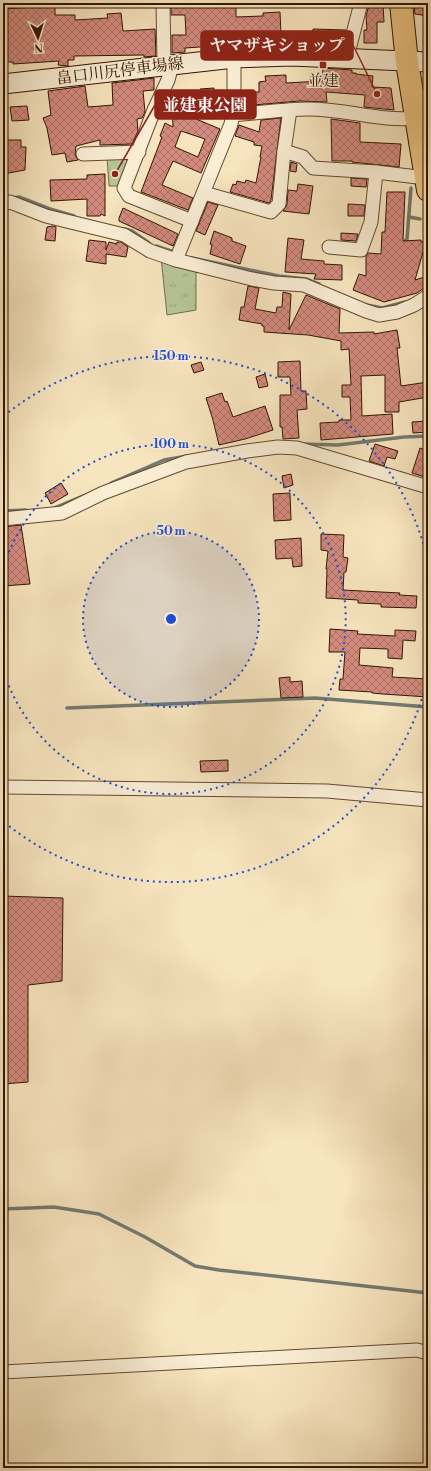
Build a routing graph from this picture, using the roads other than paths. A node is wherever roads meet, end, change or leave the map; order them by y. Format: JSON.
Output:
{"nodes":[{"id":1,"x":163,"y":3,"type":"edge"},
{"id":2,"x":361,"y":3,"type":"edge"},
{"id":3,"x":401,"y":3,"type":"edge"},
{"id":4,"x":234,"y":58,"type":"junction"},
{"id":5,"x":347,"y":58,"type":"junction"},
{"id":6,"x":418,"y":62,"type":"edge"},
{"id":7,"x":168,"y":65,"type":"junction"},
{"id":8,"x":3,"y":84,"type":"edge"},
{"id":9,"x":290,"y":110,"type":"junction"},
{"id":10,"x":232,"y":115,"type":"junction"},
{"id":11,"x":417,"y":118,"type":"junction"},
{"id":12,"x":284,"y":150,"type":"junction"},
{"id":13,"x":139,"y":152,"type":"junction"},
{"id":14,"x":83,"y":154,"type":"dead end"},
{"id":15,"x":376,"y":172,"type":"junction"},
{"id":16,"x":427,"y":184,"type":"edge"},
{"id":17,"x":204,"y":193,"type":"junction"},
{"id":18,"x":3,"y":204,"type":"edge"},
{"id":19,"x":192,"y":221,"type":"junction"},
{"id":20,"x":329,"y":248,"type":"dead end"},
{"id":21,"x":179,"y":255,"type":"junction"},
{"id":22,"x":428,"y":296,"type":"edge"},
{"id":23,"x":428,"y":487,"type":"edge"},
{"id":24,"x":3,"y":519,"type":"edge"},
{"id":25,"x":3,"y":787,"type":"edge"},
{"id":26,"x":428,"y":800,"type":"edge"},
{"id":27,"x":428,"y":1354,"type":"edge"},
{"id":28,"x":3,"y":1372,"type":"edge"}],
"edges":[{"from":1,"to":7,"type":"street"},
{"from":2,"to":5,"type":"street"},
{"from":3,"to":6,"type":"highway"},
{"from":4,"to":5,"type":"main road","name":"畠口川尻停車場線"},
{"from":4,"to":7,"type":"main road","name":"畠口川尻停車場線"},
{"from":4,"to":10,"type":"street"},
{"from":5,"to":6,"type":"main road","name":"畠口川尻停車場線"},
{"from":6,"to":11,"type":"highway"},
{"from":7,"to":8,"type":"main road","name":"畠口川尻停車場線"},
{"from":7,"to":13,"type":"street"},
{"from":9,"to":10,"type":"street"},
{"from":9,"to":11,"type":"street"},
{"from":9,"to":12,"type":"street"},
{"from":10,"to":17,"type":"street"},
{"from":11,"to":16,"type":"highway"},
{"from":12,"to":15,"type":"street"},
{"from":12,"to":17,"type":"street"},
{"from":13,"to":14,"type":"street"},
{"from":13,"to":19,"type":"street"},
{"from":15,"to":16,"type":"street"},
{"from":15,"to":20,"type":"street"},
{"from":17,"to":19,"type":"street"},
{"from":18,"to":21,"type":"street"},
{"from":19,"to":21,"type":"street"},
{"from":21,"to":22,"type":"street"},
{"from":23,"to":24,"type":"street"},
{"from":25,"to":26,"type":"street"},
{"from":27,"to":28,"type":"street"}]}
